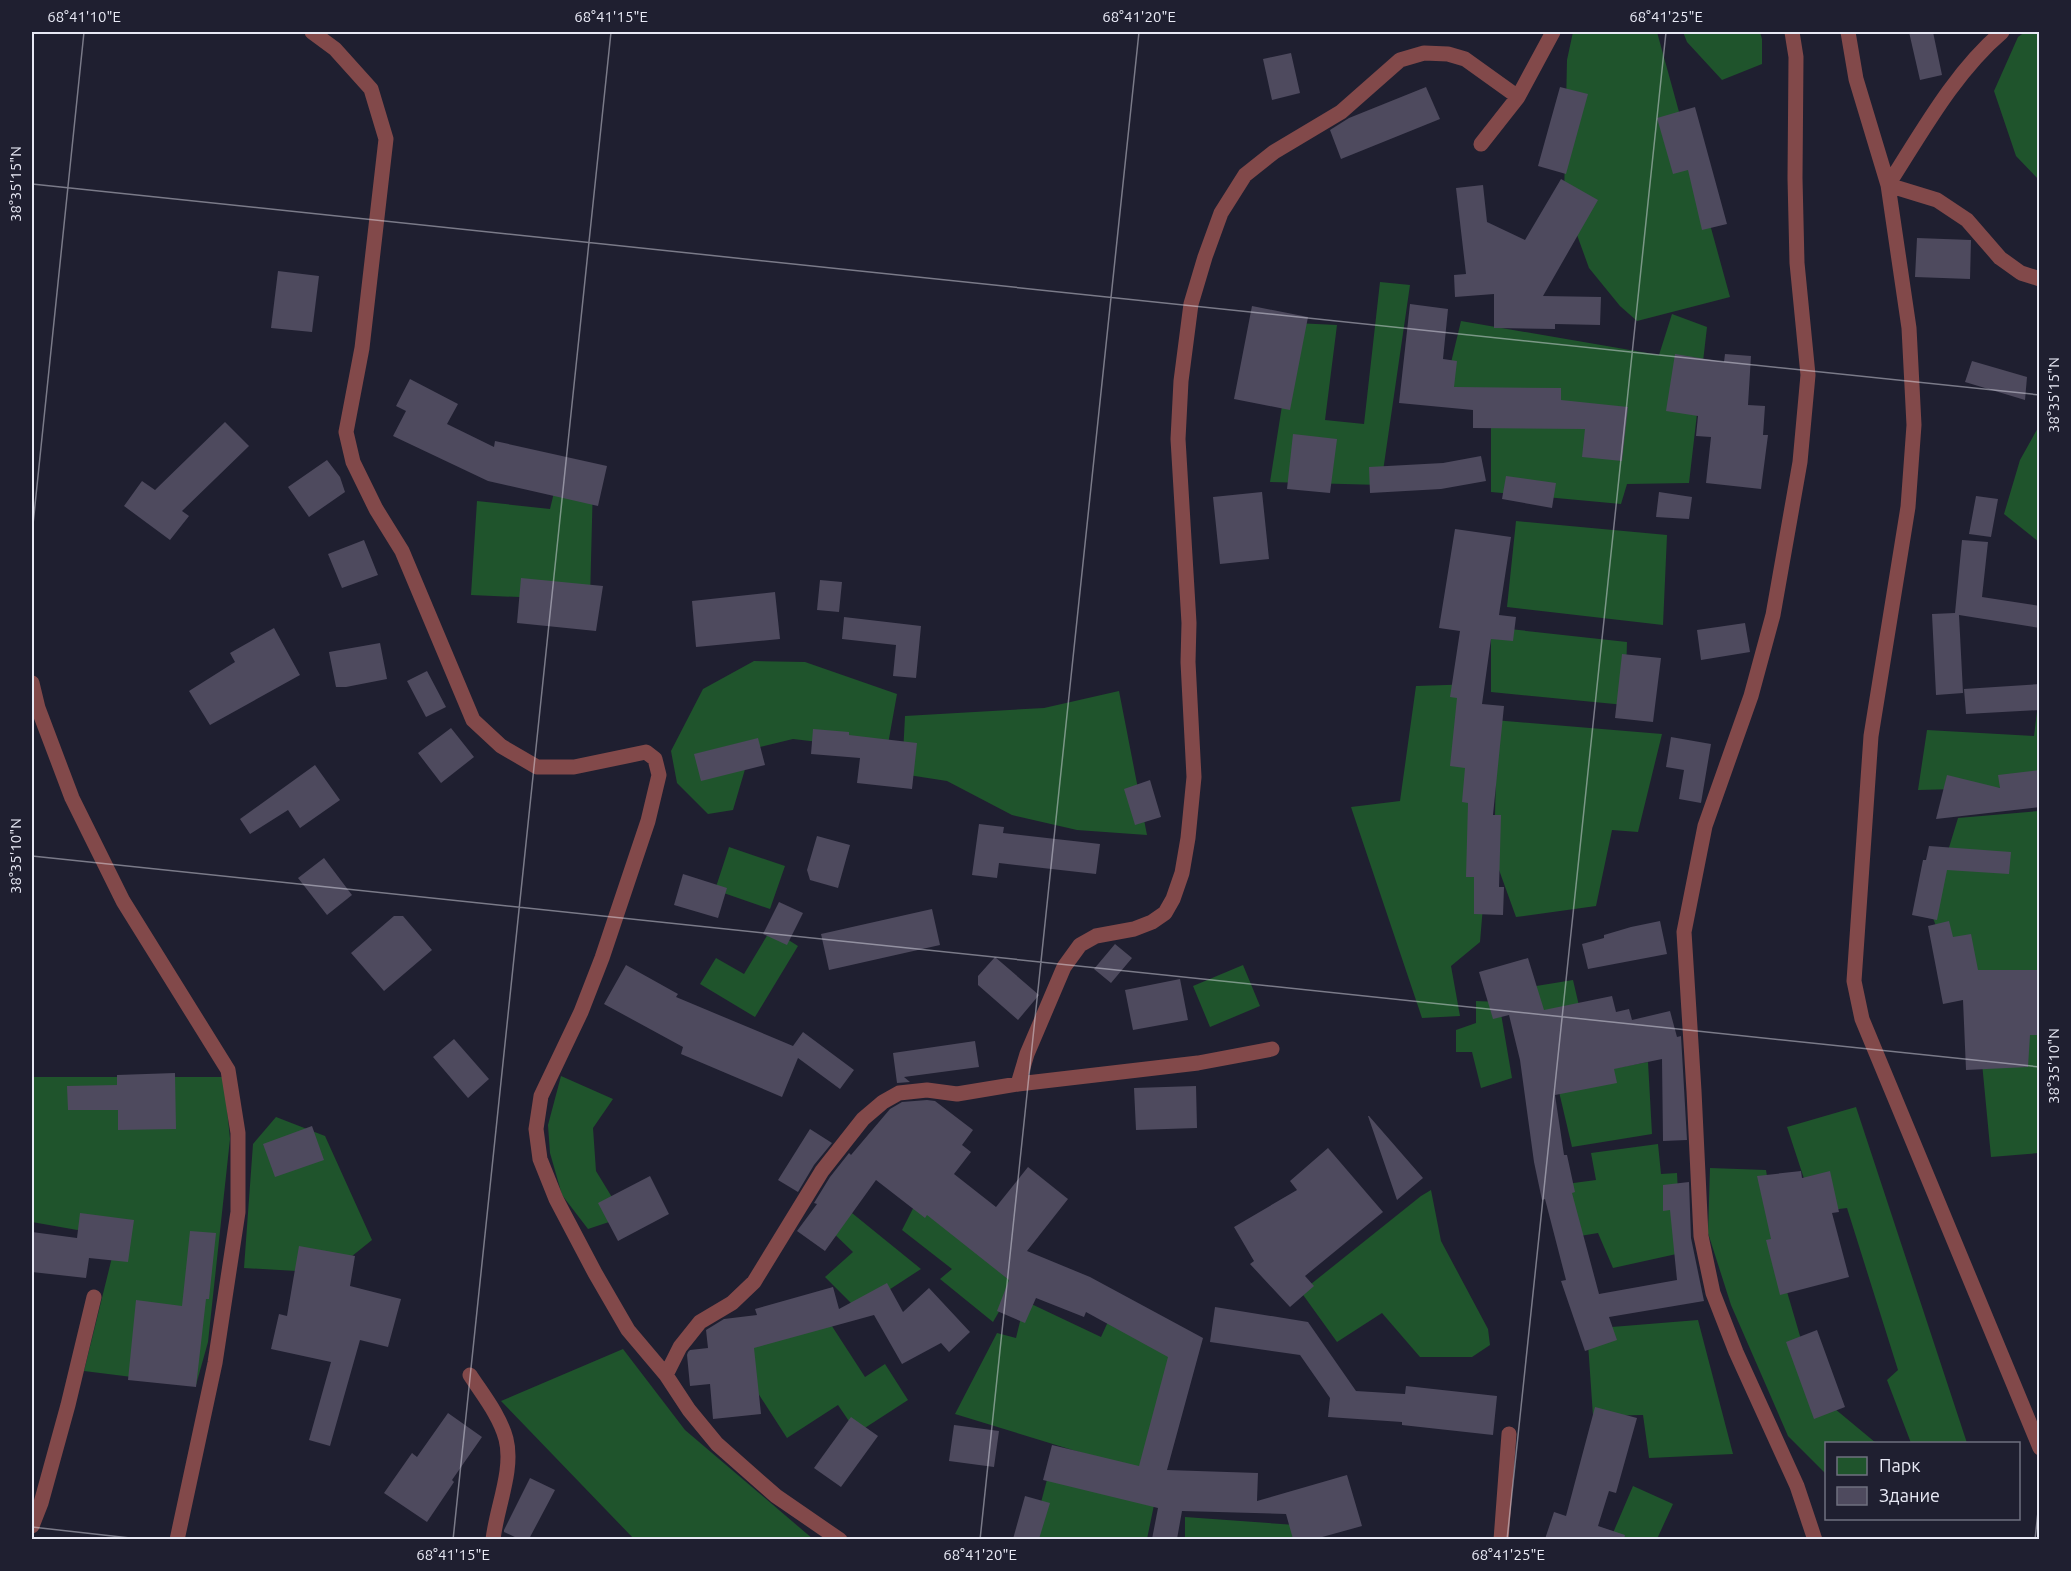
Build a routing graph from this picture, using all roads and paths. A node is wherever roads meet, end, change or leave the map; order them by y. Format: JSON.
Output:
{"nodes":[{"id":1,"x":312,"y":32,"type":"edge"},
{"id":2,"x":1553,"y":32,"type":"edge"},
{"id":3,"x":1792,"y":32,"type":"edge"},
{"id":4,"x":1848,"y":32,"type":"edge"},
{"id":5,"x":2002,"y":32,"type":"edge"},
{"id":6,"x":1518,"y":97,"type":"junction"},
{"id":7,"x":1481,"y":144,"type":"dead end"},
{"id":8,"x":1888,"y":185,"type":"junction"},
{"id":9,"x":2040,"y":279,"type":"edge"},
{"id":10,"x":32,"y":684,"type":"edge"},
{"id":11,"x":1272,"y":1049,"type":"dead end"},
{"id":12,"x":1018,"y":1084,"type":"junction"},
{"id":13,"x":94,"y":1297,"type":"dead end"},
{"id":14,"x":470,"y":1375,"type":"dead end"},
{"id":15,"x":666,"y":1376,"type":"junction"},
{"id":16,"x":1509,"y":1434,"type":"dead end"},
{"id":17,"x":2040,"y":1448,"type":"edge"},
{"id":18,"x":32,"y":1526,"type":"edge"},
{"id":19,"x":177,"y":1539,"type":"edge"},
{"id":20,"x":493,"y":1539,"type":"edge"},
{"id":21,"x":840,"y":1539,"type":"edge"},
{"id":22,"x":1501,"y":1539,"type":"edge"},
{"id":23,"x":1815,"y":1539,"type":"edge"}],
"edges":[{"from":1,"to":15,"type":"lane"},
{"from":2,"to":6,"type":"lane"},
{"from":3,"to":23,"type":"lane"},
{"from":4,"to":8,"type":"lane"},
{"from":5,"to":8,"type":"lane"},
{"from":6,"to":7,"type":"lane"},
{"from":6,"to":12,"type":"lane"},
{"from":8,"to":9,"type":"lane"},
{"from":8,"to":17,"type":"lane"},
{"from":10,"to":19,"type":"lane"},
{"from":11,"to":12,"type":"lane"},
{"from":12,"to":15,"type":"lane"},
{"from":13,"to":18,"type":"lane"},
{"from":14,"to":20,"type":"lane"},
{"from":15,"to":21,"type":"lane"},
{"from":16,"to":22,"type":"lane"}]}
